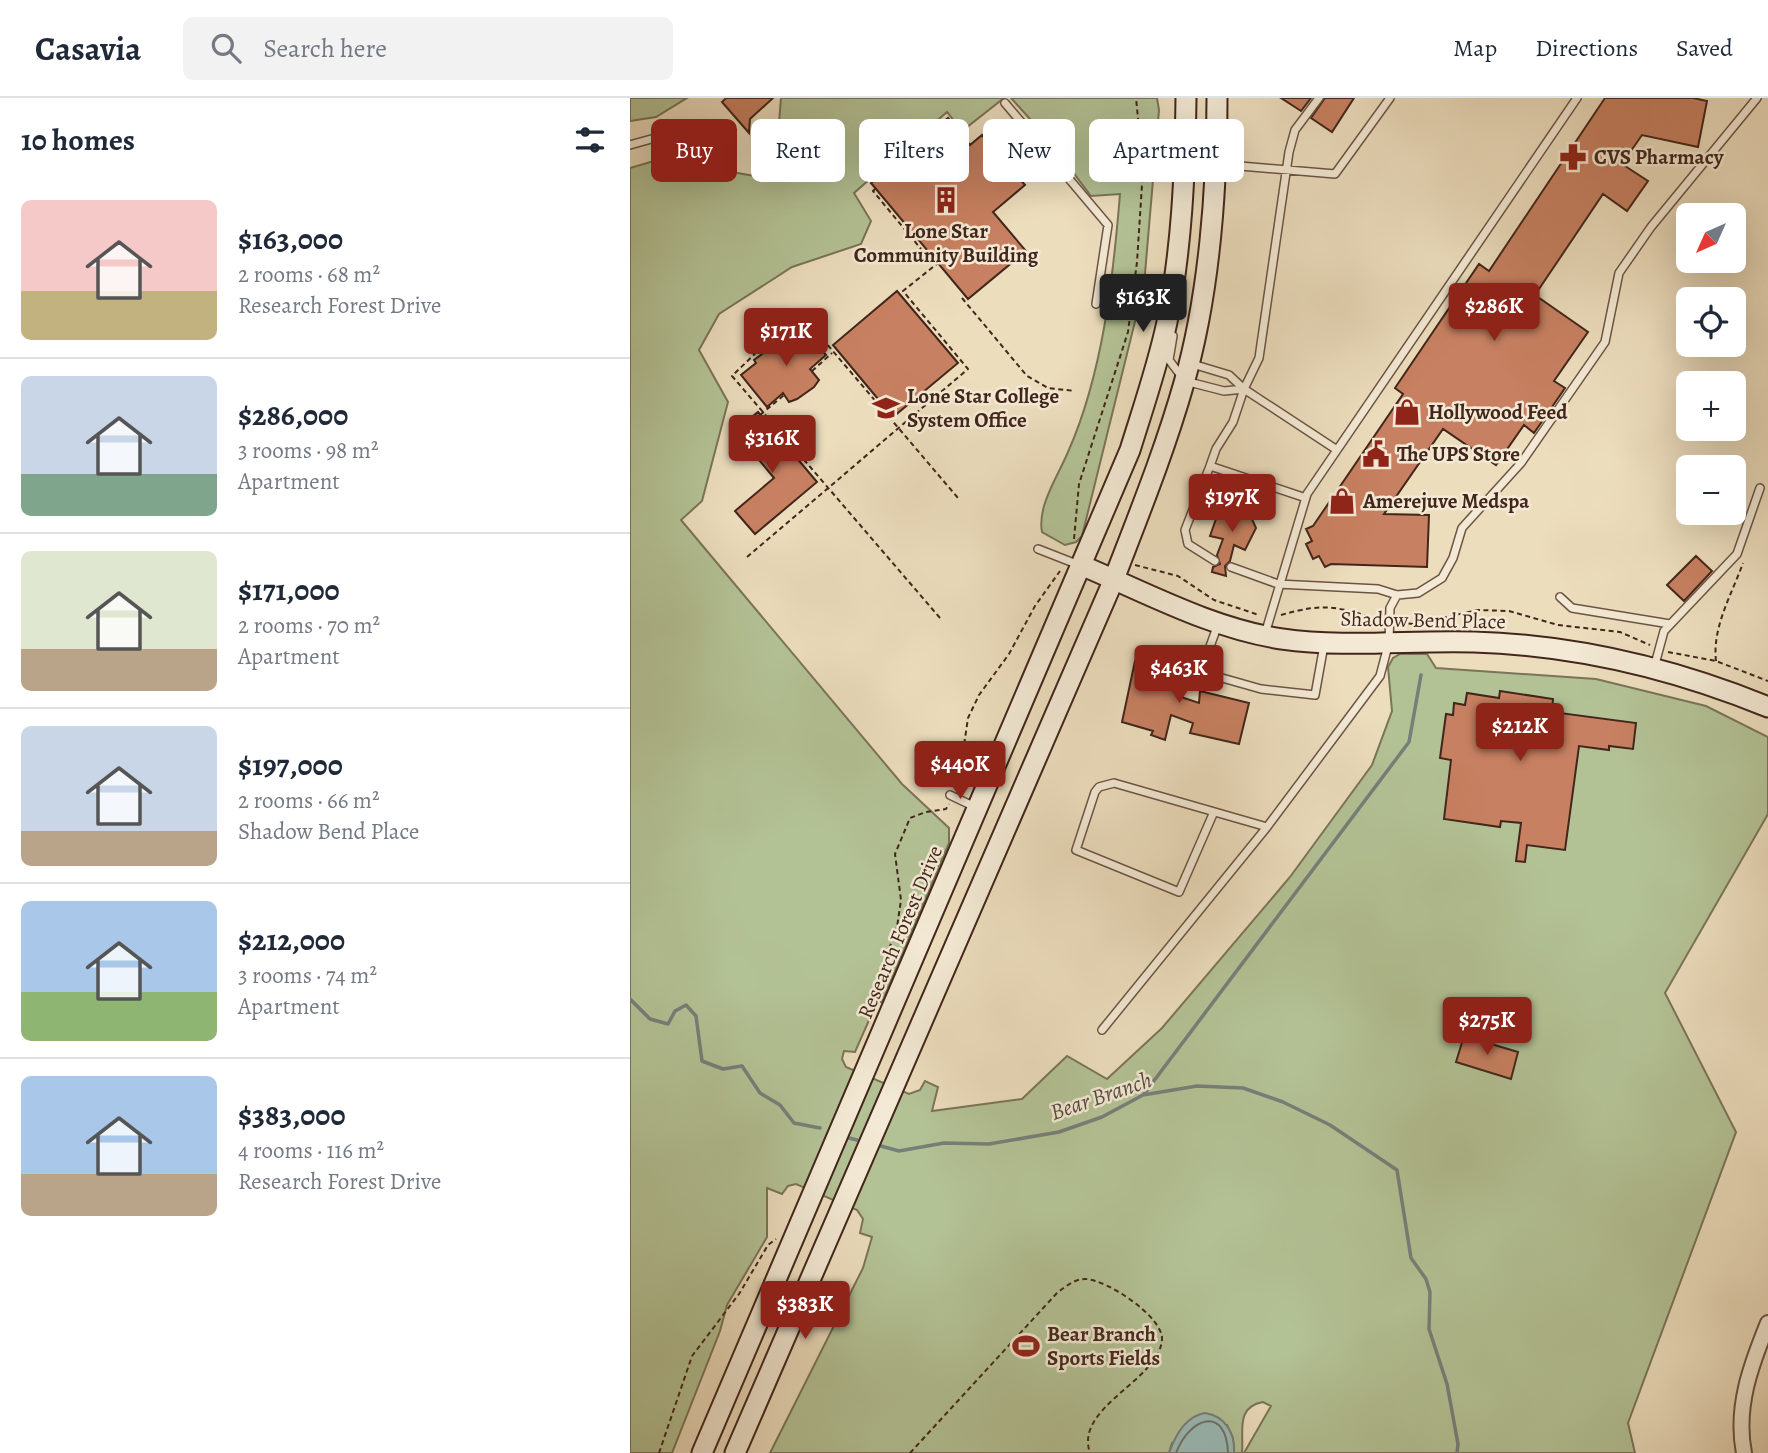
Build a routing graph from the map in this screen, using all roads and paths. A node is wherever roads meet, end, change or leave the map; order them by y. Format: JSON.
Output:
{"nodes":[{"id":1,"x":1136,"y":98,"type":"edge"},
{"id":2,"x":1186,"y":98,"type":"edge"},
{"id":3,"x":1217,"y":98,"type":"edge"},
{"id":4,"x":1318,"y":98,"type":"edge"},
{"id":5,"x":1390,"y":98,"type":"edge"},
{"id":6,"x":1577,"y":98,"type":"edge"},
{"id":7,"x":1756,"y":98,"type":"edge"},
{"id":8,"x":1005,"y":103,"type":"dead end"},
{"id":9,"x":1217,"y":119,"type":"edge"},
{"id":10,"x":651,"y":139,"type":"edge"},
{"id":11,"x":630,"y":145,"type":"edge"},
{"id":12,"x":1244,"y":166,"type":"edge"},
{"id":13,"x":1287,"y":170,"type":"junction"},
{"id":14,"x":1215,"y":182,"type":"edge"},
{"id":15,"x":875,"y":189,"type":"dead end"},
{"id":16,"x":921,"y":249,"type":"dead end"},
{"id":17,"x":938,"y":262,"type":"dead end"},
{"id":18,"x":1171,"y":294,"type":"junction"},
{"id":19,"x":962,"y":298,"type":"dead end"},
{"id":20,"x":1096,"y":304,"type":"dead end"},
{"id":21,"x":833,"y":352,"type":"junction"},
{"id":22,"x":812,"y":371,"type":"dead end"},
{"id":23,"x":1187,"y":372,"type":"junction"},
{"id":24,"x":863,"y":382,"type":"dead end"},
{"id":25,"x":860,"y":384,"type":"junction"},
{"id":26,"x":1244,"y":388,"type":"junction"},
{"id":27,"x":1075,"y":391,"type":"dead end"},
{"id":28,"x":784,"y":394,"type":"dead end"},
{"id":29,"x":762,"y":414,"type":"junction"},
{"id":30,"x":898,"y":428,"type":"junction"},
{"id":31,"x":1337,"y":450,"type":"junction"},
{"id":32,"x":1210,"y":466,"type":"junction"},
{"id":33,"x":828,"y":488,"type":"junction"},
{"id":34,"x":1760,"y":488,"type":"dead end"},
{"id":35,"x":958,"y":498,"type":"dead end"},
{"id":36,"x":1306,"y":498,"type":"junction"},
{"id":37,"x":1073,"y":543,"type":"dead end"},
{"id":38,"x":1038,"y":549,"type":"dead end"},
{"id":39,"x":747,"y":557,"type":"dead end"},
{"id":40,"x":1215,"y":561,"type":"dead end"},
{"id":41,"x":1743,"y":562,"type":"dead end"},
{"id":42,"x":1083,"y":566,"type":"junction"},
{"id":43,"x":1231,"y":567,"type":"dead end"},
{"id":44,"x":1114,"y":579,"type":"junction"},
{"id":45,"x":1278,"y":584,"type":"junction"},
{"id":46,"x":1396,"y":595,"type":"junction"},
{"id":47,"x":1560,"y":597,"type":"dead end"},
{"id":48,"x":940,"y":618,"type":"dead end"},
{"id":49,"x":1219,"y":622,"type":"junction"},
{"id":50,"x":1670,"y":624,"type":"junction"},
{"id":51,"x":1264,"y":635,"type":"junction"},
{"id":52,"x":1325,"y":641,"type":"junction"},
{"id":53,"x":1389,"y":642,"type":"junction"},
{"id":54,"x":1716,"y":661,"type":"dead end"},
{"id":55,"x":1654,"y":669,"type":"junction"},
{"id":56,"x":1768,"y":707,"type":"edge"},
{"id":57,"x":958,"y":785,"type":"dead end"},
{"id":58,"x":951,"y":795,"type":"junction"},
{"id":59,"x":978,"y":809,"type":"junction"},
{"id":60,"x":1213,"y":814,"type":"junction"},
{"id":61,"x":1268,"y":827,"type":"junction"},
{"id":62,"x":881,"y":991,"type":"dead end"},
{"id":63,"x":1102,"y":1030,"type":"dead end"},
{"id":64,"x":780,"y":1235,"type":"dead end"},
{"id":65,"x":1768,"y":1323,"type":"edge"},
{"id":66,"x":659,"y":1453,"type":"edge"},
{"id":67,"x":702,"y":1453,"type":"edge"},
{"id":68,"x":735,"y":1453,"type":"edge"},
{"id":69,"x":910,"y":1453,"type":"edge"},
{"id":70,"x":1090,"y":1453,"type":"edge"},
{"id":71,"x":1744,"y":1453,"type":"edge"}],
"edges":[{"from":1,"to":37,"type":"path"},
{"from":2,"to":18,"type":"main road","name":"Research Forest Drive"},
{"from":3,"to":9,"type":"main road"},
{"from":4,"to":13,"type":"lane"},
{"from":5,"to":13,"type":"lane"},
{"from":6,"to":31,"type":"lane"},
{"from":7,"to":46,"type":"lane"},
{"from":8,"to":20,"type":"lane"},
{"from":10,"to":11,"type":"lane"},
{"from":12,"to":13,"type":"lane"},
{"from":13,"to":26,"type":"lane"},
{"from":14,"to":23,"type":"main road"},
{"from":15,"to":16,"type":"path"},
{"from":17,"to":30,"type":"path"},
{"from":18,"to":23,"type":"lane"},
{"from":18,"to":42,"type":"main road","name":"Research Forest Drive"},
{"from":19,"to":27,"type":"path"},
{"from":21,"to":22,"type":"path"},
{"from":21,"to":25,"type":"path"},
{"from":21,"to":29,"type":"path"},
{"from":23,"to":26,"type":"lane"},
{"from":23,"to":26,"type":"lane"},
{"from":23,"to":44,"type":"main road"},
{"from":24,"to":25,"type":"path"},
{"from":25,"to":30,"type":"path"},
{"from":26,"to":31,"type":"lane"},
{"from":26,"to":32,"type":"lane"},
{"from":28,"to":29,"type":"path"},
{"from":29,"to":33,"type":"path"},
{"from":30,"to":33,"type":"path"},
{"from":30,"to":35,"type":"path"},
{"from":31,"to":36,"type":"lane"},
{"from":32,"to":36,"type":"lane"},
{"from":32,"to":40,"type":"lane"},
{"from":33,"to":39,"type":"path"},
{"from":33,"to":48,"type":"path"},
{"from":34,"to":50,"type":"lane"},
{"from":36,"to":45,"type":"lane"},
{"from":38,"to":42,"type":"lane"},
{"from":41,"to":54,"type":"path"},
{"from":42,"to":44,"type":"main road","name":"Shadow Bend Place"},
{"from":42,"to":59,"type":"main road","name":"Research Forest Drive"},
{"from":43,"to":45,"type":"lane"},
{"from":44,"to":49,"type":"main road","name":"Shadow Bend Place"},
{"from":44,"to":68,"type":"main road"},
{"from":45,"to":46,"type":"lane"},
{"from":45,"to":51,"type":"lane"},
{"from":46,"to":53,"type":"lane"},
{"from":47,"to":50,"type":"lane"},
{"from":49,"to":51,"type":"main road","name":"Shadow Bend Place"},
{"from":49,"to":52,"type":"lane"},
{"from":50,"to":55,"type":"lane"},
{"from":51,"to":52,"type":"main road","name":"Shadow Bend Place"},
{"from":52,"to":53,"type":"main road","name":"Shadow Bend Place"},
{"from":53,"to":55,"type":"main road","name":"Shadow Bend Place"},
{"from":53,"to":61,"type":"lane"},
{"from":55,"to":56,"type":"main road","name":"Shadow Bend Place"},
{"from":57,"to":58,"type":"path"},
{"from":58,"to":59,"type":"lane"},
{"from":58,"to":62,"type":"path"},
{"from":59,"to":67,"type":"main road","name":"Research Forest Drive"},
{"from":60,"to":60,"type":"lane"},
{"from":60,"to":61,"type":"lane"},
{"from":61,"to":63,"type":"lane"},
{"from":64,"to":66,"type":"path"},
{"from":65,"to":71,"type":"street"},
{"from":69,"to":70,"type":"path"}]}
